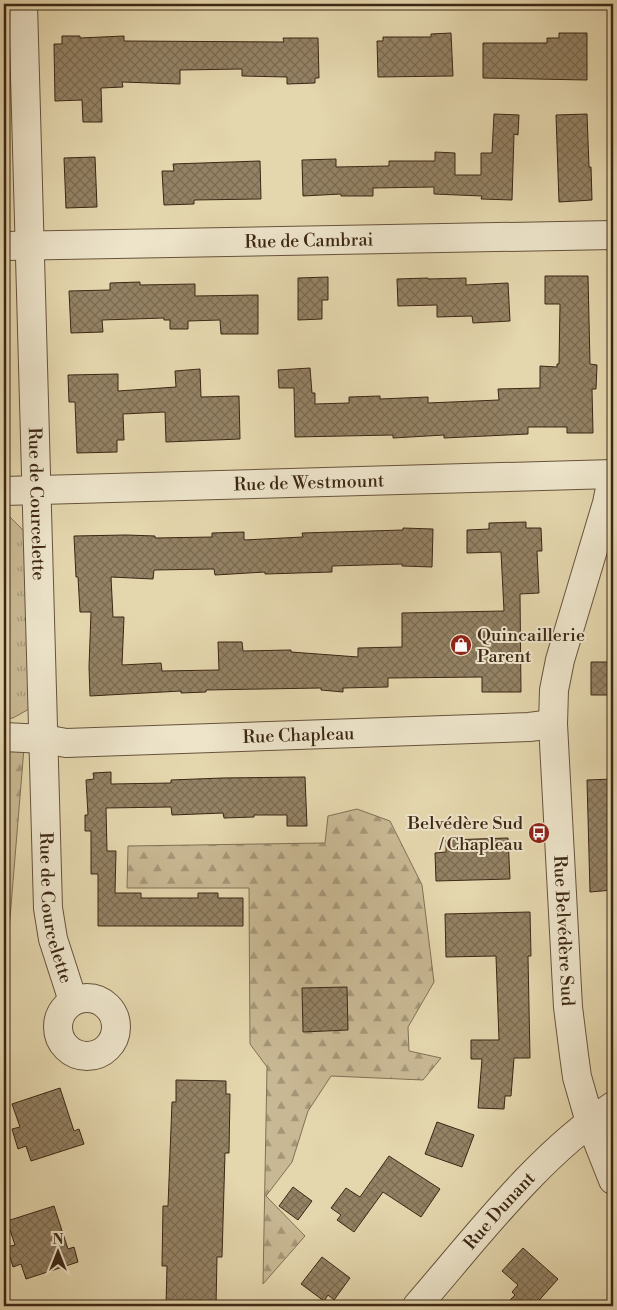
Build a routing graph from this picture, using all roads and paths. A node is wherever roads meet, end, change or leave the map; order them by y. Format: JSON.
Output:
{"nodes":[{"id":1,"x":23,"y":4,"type":"edge"},
{"id":2,"x":613,"y":234,"type":"edge"},
{"id":3,"x":17,"y":246,"type":"edge"},
{"id":4,"x":613,"y":473,"type":"edge"},
{"id":5,"x":37,"y":490,"type":"junction"},
{"id":6,"x":4,"y":491,"type":"edge"},
{"id":7,"x":553,"y":724,"type":"junction"},
{"id":8,"x":4,"y":737,"type":"edge"},
{"id":9,"x":44,"y":739,"type":"junction"},
{"id":10,"x":73,"y":1002,"type":"dead end"},
{"id":11,"x":613,"y":1106,"type":"edge"},
{"id":12,"x":590,"y":1122,"type":"junction"},
{"id":13,"x":613,"y":1180,"type":"edge"},
{"id":14,"x":417,"y":1306,"type":"edge"}],
"edges":[{"from":1,"to":3,"type":"street","name":"Rue de Courcelette"},
{"from":2,"to":3,"type":"street","name":"Rue de Cambrai"},
{"from":3,"to":5,"type":"street","name":"Rue de Courcelette"},
{"from":4,"to":5,"type":"street","name":"Rue de Westmount"},
{"from":4,"to":7,"type":"street","name":"Rue Belvédère Sud"},
{"from":5,"to":6,"type":"street","name":"Rue de Westmount"},
{"from":5,"to":9,"type":"street","name":"Rue de Courcelette"},
{"from":7,"to":9,"type":"street","name":"Rue Chapleau"},
{"from":7,"to":12,"type":"street","name":"Rue Belvédère Sud"},
{"from":8,"to":9,"type":"street","name":"Rue Chapleau"},
{"from":9,"to":10,"type":"street","name":"Rue de Courcelette"},
{"from":11,"to":12,"type":"street","name":"Rue Dunant"},
{"from":12,"to":13,"type":"street","name":"Rue Belvédère Sud"},
{"from":12,"to":14,"type":"street","name":"Rue Dunant"}]}
